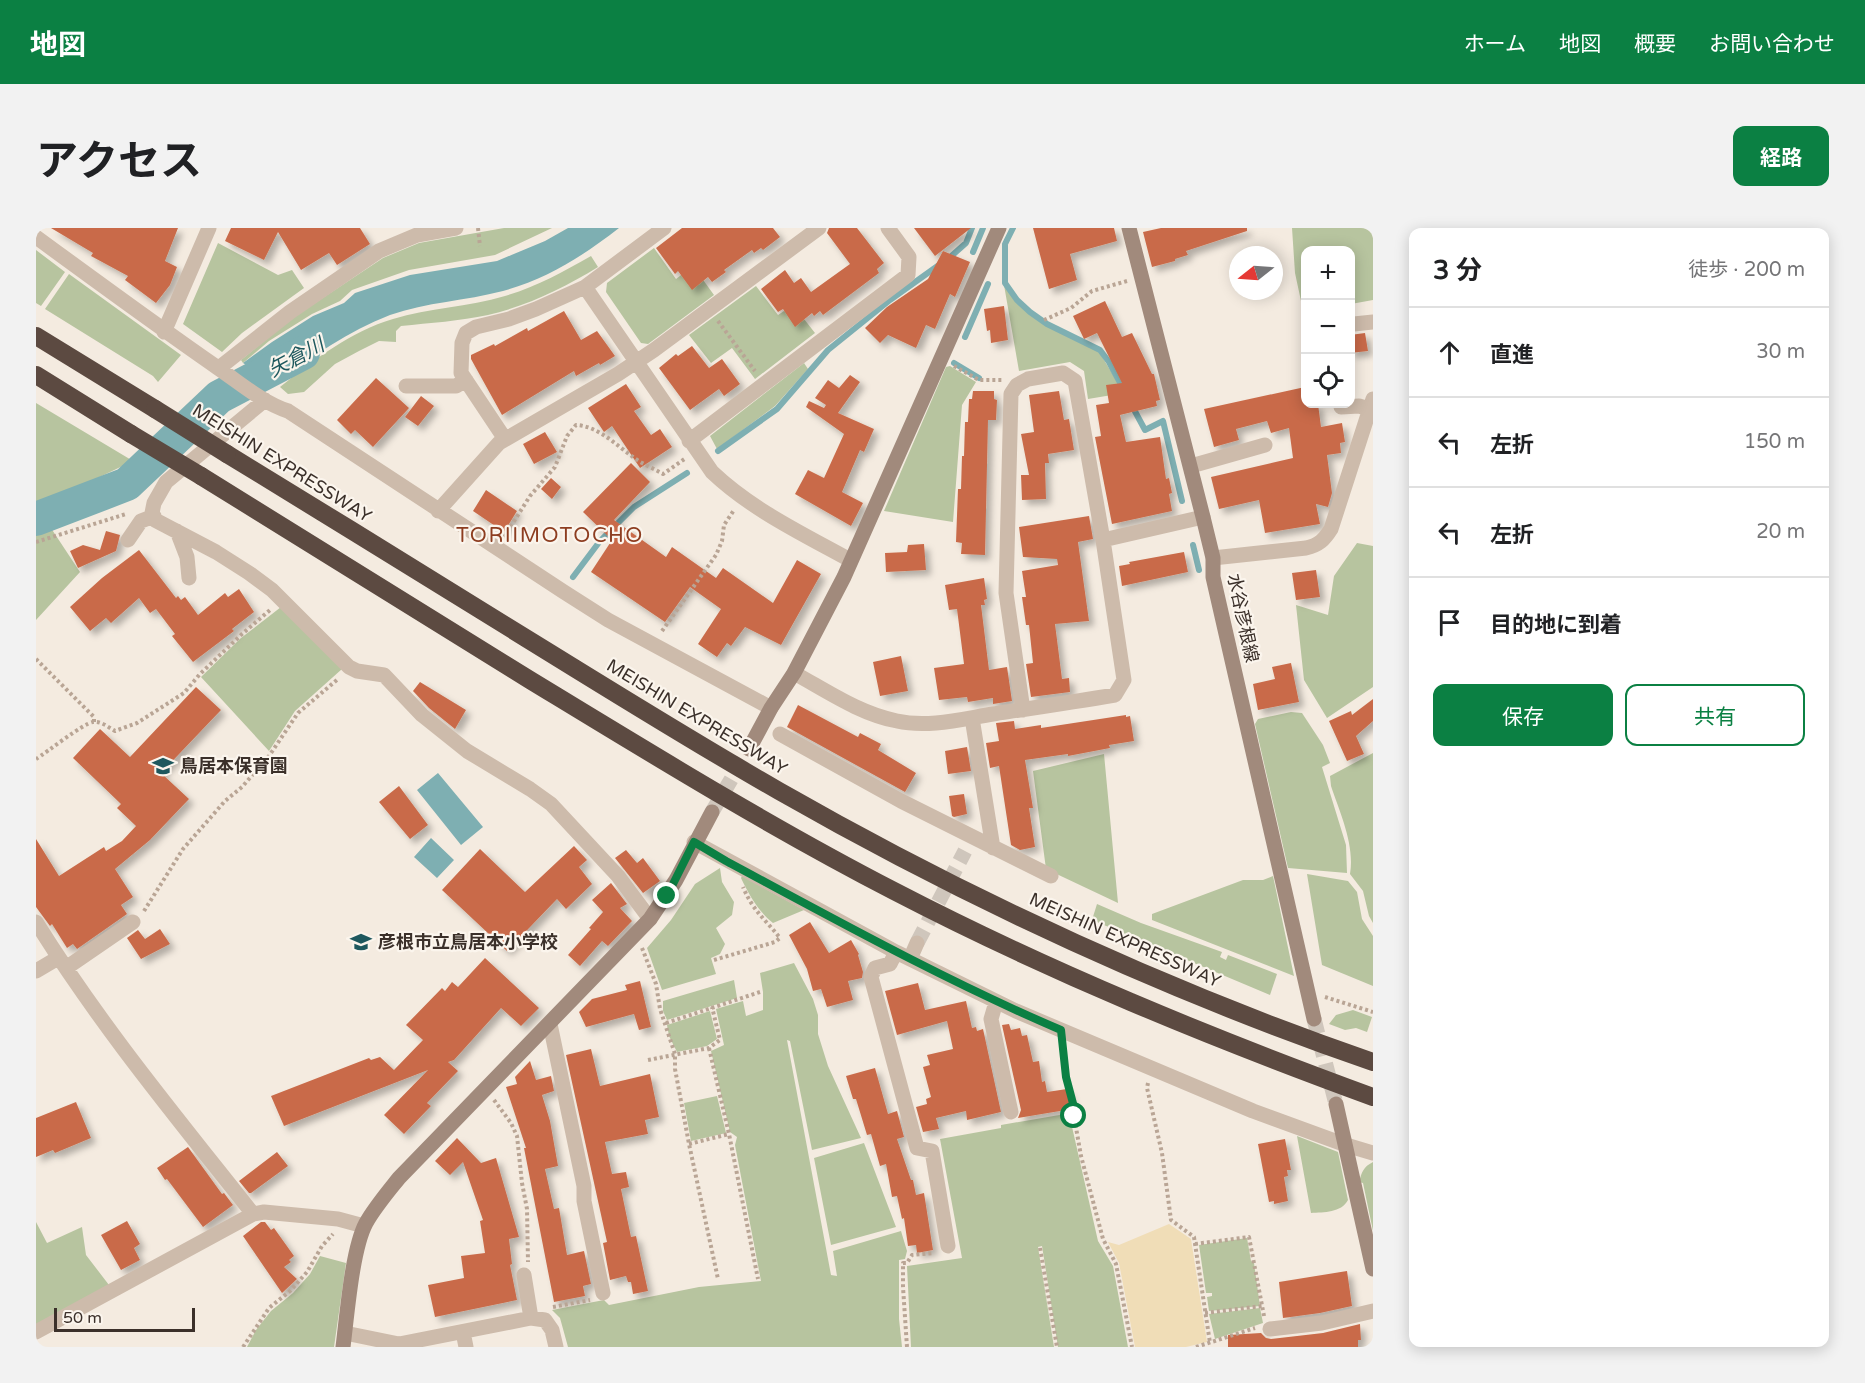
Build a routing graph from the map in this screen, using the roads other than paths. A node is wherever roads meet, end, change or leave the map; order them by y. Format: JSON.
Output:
{"nodes":[{"id":1,"x":209,"y":228,"type":"edge"},
{"id":2,"x":456,"y":228,"type":"edge"},
{"id":3,"x":664,"y":228,"type":"edge"},
{"id":4,"x":819,"y":228,"type":"edge"},
{"id":5,"x":888,"y":228,"type":"edge"},
{"id":6,"x":999,"y":228,"type":"edge"},
{"id":7,"x":1129,"y":228,"type":"edge"},
{"id":8,"x":416,"y":232,"type":"edge"},
{"id":9,"x":36,"y":237,"type":"edge"},
{"id":10,"x":585,"y":287,"type":"junction"},
{"id":11,"x":1373,"y":322,"type":"edge"},
{"id":12,"x":1355,"y":324,"type":"edge"},
{"id":13,"x":164,"y":332,"type":"junction"},
{"id":14,"x":36,"y":336,"type":"edge"},
{"id":15,"x":637,"y":362,"type":"junction"},
{"id":16,"x":222,"y":371,"type":"junction"},
{"id":17,"x":36,"y":375,"type":"edge"},
{"id":18,"x":466,"y":380,"type":"junction"},
{"id":19,"x":406,"y":386,"type":"dead end"},
{"id":20,"x":262,"y":398,"type":"junction"},
{"id":21,"x":1371,"y":404,"type":"edge"},
{"id":22,"x":1355,"y":406,"type":"edge"},
{"id":23,"x":505,"y":439,"type":"junction"},
{"id":24,"x":689,"y":441,"type":"junction"},
{"id":25,"x":1265,"y":445,"type":"dead end"},
{"id":26,"x":1191,"y":466,"type":"junction"},
{"id":27,"x":154,"y":510,"type":"junction"},
{"id":28,"x":438,"y":511,"type":"junction"},
{"id":29,"x":1203,"y":517,"type":"junction"},
{"id":30,"x":177,"y":531,"type":"junction"},
{"id":31,"x":128,"y":540,"type":"dead end"},
{"id":32,"x":1103,"y":540,"type":"junction"},
{"id":33,"x":1213,"y":558,"type":"junction"},
{"id":34,"x":850,"y":560,"type":"junction"},
{"id":35,"x":189,"y":578,"type":"dead end"},
{"id":36,"x":794,"y":673,"type":"junction"},
{"id":37,"x":771,"y":708,"type":"junction"},
{"id":38,"x":1023,"y":710,"type":"junction"},
{"id":39,"x":972,"y":718,"type":"junction"},
{"id":40,"x":780,"y":734,"type":"dead end"},
{"id":41,"x":749,"y":750,"type":"tunnel mouth"},
{"id":42,"x":712,"y":812,"type":"tunnel mouth"},
{"id":43,"x":694,"y":842,"type":"junction"},
{"id":44,"x":993,"y":848,"type":"junction"},
{"id":45,"x":1051,"y":876,"type":"dead end"},
{"id":46,"x":650,"y":919,"type":"junction"},
{"id":47,"x":36,"y":922,"type":"edge"},
{"id":48,"x":133,"y":922,"type":"road end"},
{"id":49,"x":917,"y":944,"type":"tunnel mouth"},
{"id":50,"x":903,"y":955,"type":"junction"},
{"id":51,"x":62,"y":963,"type":"junction"},
{"id":52,"x":36,"y":971,"type":"edge"},
{"id":53,"x":996,"y":1002,"type":"junction"},
{"id":54,"x":1314,"y":1018,"type":"tunnel mouth"},
{"id":55,"x":550,"y":1024,"type":"junction"},
{"id":56,"x":1373,"y":1062,"type":"edge"},
{"id":57,"x":1373,"y":1097,"type":"edge"},
{"id":58,"x":1336,"y":1104,"type":"tunnel mouth"},
{"id":59,"x":1011,"y":1112,"type":"dead end"},
{"id":60,"x":1346,"y":1145,"type":"junction"},
{"id":61,"x":1373,"y":1153,"type":"edge"},
{"id":62,"x":253,"y":1214,"type":"junction"},
{"id":63,"x":364,"y":1226,"type":"junction"},
{"id":64,"x":948,"y":1246,"type":"road end"},
{"id":65,"x":1373,"y":1269,"type":"edge"},
{"id":66,"x":526,"y":1270,"type":"road end"},
{"id":67,"x":603,"y":1293,"type":"road end"},
{"id":68,"x":1373,"y":1311,"type":"edge"},
{"id":69,"x":531,"y":1318,"type":"junction"},
{"id":70,"x":1268,"y":1327,"type":"road end"},
{"id":71,"x":36,"y":1332,"type":"edge"},
{"id":72,"x":344,"y":1340,"type":"edge"},
{"id":73,"x":465,"y":1340,"type":"edge"},
{"id":74,"x":556,"y":1347,"type":"edge"}],
"edges":[{"from":1,"to":13,"type":"street"},
{"from":2,"to":8,"type":"street"},
{"from":3,"to":10,"type":"street"},
{"from":4,"to":15,"type":"street"},
{"from":5,"to":24,"type":"street"},
{"from":6,"to":34,"type":"street"},
{"from":7,"to":26,"type":"street","name":"水谷彦根線"},
{"from":8,"to":16,"type":"street"},
{"from":9,"to":13,"type":"street"},
{"from":10,"to":15,"type":"street"},
{"from":10,"to":18,"type":"street"},
{"from":11,"to":12,"type":"street"},
{"from":13,"to":16,"type":"street"},
{"from":14,"to":56,"type":"highway","name":"MEISHIN EXPRESSWAY","bridge":true},
{"from":15,"to":23,"type":"street"},
{"from":15,"to":24,"type":"street"},
{"from":16,"to":20,"type":"street"},
{"from":17,"to":57,"type":"highway","bridge":true},
{"from":18,"to":19,"type":"street"},
{"from":18,"to":23,"type":"street"},
{"from":20,"to":27,"type":"street"},
{"from":20,"to":28,"type":"street"},
{"from":21,"to":22,"type":"street"},
{"from":21,"to":33,"type":"street"},
{"from":23,"to":28,"type":"street"},
{"from":24,"to":34,"type":"street"},
{"from":25,"to":26,"type":"street"},
{"from":26,"to":29,"type":"street","name":"水谷彦根線"},
{"from":27,"to":30,"type":"street"},
{"from":27,"to":31,"type":"street"},
{"from":28,"to":37,"type":"street"},
{"from":29,"to":32,"type":"street"},
{"from":29,"to":33,"type":"street","name":"水谷彦根線"},
{"from":30,"to":35,"type":"street"},
{"from":30,"to":46,"type":"street"},
{"from":32,"to":38,"type":"street"},
{"from":32,"to":38,"type":"street"},
{"from":33,"to":54,"type":"street","name":"水谷彦根線"},
{"from":34,"to":36,"type":"street"},
{"from":36,"to":37,"type":"street"},
{"from":36,"to":39,"type":"street"},
{"from":37,"to":41,"type":"street"},
{"from":38,"to":39,"type":"street"},
{"from":39,"to":44,"type":"street"},
{"from":40,"to":44,"type":"street"},
{"from":42,"to":43,"type":"street"},
{"from":43,"to":46,"type":"street"},
{"from":43,"to":50,"type":"street"},
{"from":44,"to":45,"type":"street"},
{"from":46,"to":55,"type":"street"},
{"from":47,"to":51,"type":"street"},
{"from":48,"to":51,"type":"street"},
{"from":49,"to":50,"type":"street"},
{"from":50,"to":53,"type":"street"},
{"from":50,"to":64,"type":"street"},
{"from":51,"to":52,"type":"street"},
{"from":51,"to":62,"type":"street"},
{"from":53,"to":59,"type":"street"},
{"from":53,"to":60,"type":"street"},
{"from":55,"to":63,"type":"street"},
{"from":55,"to":67,"type":"street"},
{"from":58,"to":60,"type":"street"},
{"from":60,"to":61,"type":"street"},
{"from":60,"to":65,"type":"street"},
{"from":62,"to":63,"type":"street"},
{"from":62,"to":71,"type":"street"},
{"from":63,"to":72,"type":"street"},
{"from":66,"to":69,"type":"street"},
{"from":68,"to":70,"type":"street"},
{"from":69,"to":73,"type":"street"},
{"from":69,"to":74,"type":"street"},
{"from":72,"to":73,"type":"street"}]}
